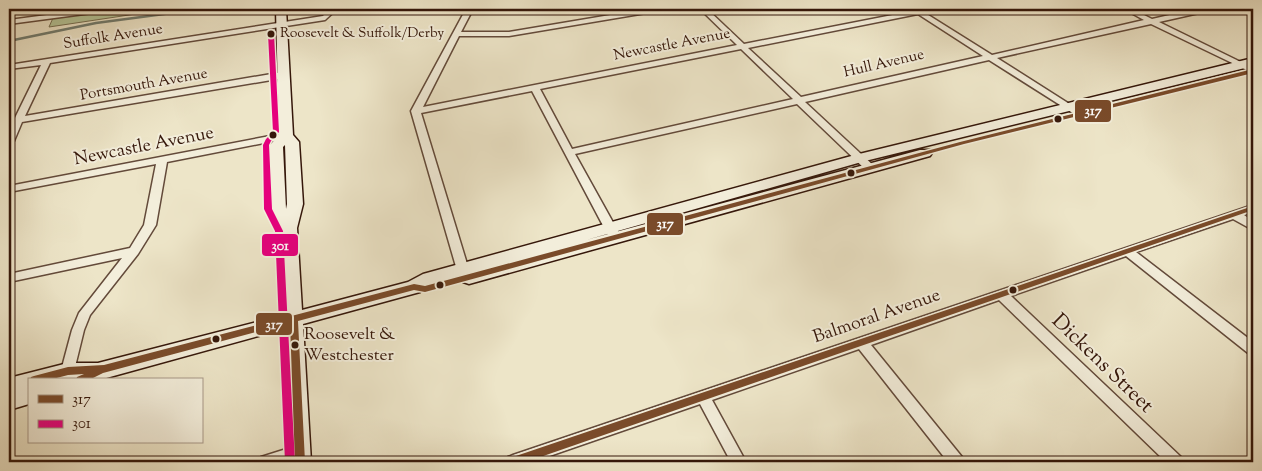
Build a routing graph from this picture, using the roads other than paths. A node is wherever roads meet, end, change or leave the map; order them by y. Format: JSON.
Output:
{"nodes":[{"id":1,"x":107,"y":9,"type":"edge"},
{"id":2,"x":280,"y":9,"type":"edge"},
{"id":3,"x":333,"y":9,"type":"edge"},
{"id":4,"x":468,"y":9,"type":"edge"},
{"id":5,"x":658,"y":9,"type":"edge"},
{"id":6,"x":703,"y":9,"type":"edge"},
{"id":7,"x":933,"y":9,"type":"edge"},
{"id":8,"x":1127,"y":9,"type":"edge"},
{"id":9,"x":1205,"y":9,"type":"edge"},
{"id":10,"x":917,"y":10,"type":"edge"},
{"id":11,"x":68,"y":12,"type":"edge"},
{"id":12,"x":1152,"y":21,"type":"junction"},
{"id":13,"x":9,"y":22,"type":"edge"},
{"id":14,"x":281,"y":25,"type":"junction"},
{"id":15,"x":456,"y":34,"type":"junction"},
{"id":16,"x":742,"y":46,"type":"junction"},
{"id":17,"x":990,"y":57,"type":"junction"},
{"id":18,"x":46,"y":62,"type":"junction"},
{"id":19,"x":9,"y":67,"type":"edge"},
{"id":20,"x":1250,"y":67,"type":"edge"},
{"id":21,"x":283,"y":75,"type":"junction"},
{"id":22,"x":534,"y":87,"type":"junction"},
{"id":23,"x":799,"y":100,"type":"junction"},
{"id":24,"x":416,"y":110,"type":"junction"},
{"id":25,"x":1072,"y":110,"type":"junction"},
{"id":26,"x":19,"y":120,"type":"junction"},
{"id":27,"x":9,"y":122,"type":"edge"},
{"id":28,"x":286,"y":136,"type":"junction"},
{"id":29,"x":9,"y":141,"type":"edge"},
{"id":30,"x":570,"y":152,"type":"junction"},
{"id":31,"x":162,"y":160,"type":"junction"},
{"id":32,"x":865,"y":163,"type":"junction"},
{"id":33,"x":9,"y":189,"type":"edge"},
{"id":34,"x":1253,"y":208,"type":"edge"},
{"id":35,"x":1234,"y":214,"type":"junction"},
{"id":36,"x":1253,"y":226,"type":"edge"},
{"id":37,"x":613,"y":232,"type":"junction"},
{"id":38,"x":134,"y":251,"type":"junction"},
{"id":39,"x":1127,"y":251,"type":"junction"},
{"id":40,"x":464,"y":274,"type":"junction"},
{"id":41,"x":9,"y":278,"type":"edge"},
{"id":42,"x":1001,"y":294,"type":"junction"},
{"id":43,"x":294,"y":319,"type":"junction"},
{"id":44,"x":862,"y":342,"type":"junction"},
{"id":45,"x":1253,"y":349,"type":"edge"},
{"id":46,"x":74,"y":375,"type":"edge"},
{"id":47,"x":49,"y":378,"type":"edge"},
{"id":48,"x":28,"y":381,"type":"edge"},
{"id":49,"x":9,"y":386,"type":"edge"},
{"id":50,"x":28,"y":395,"type":"edge"},
{"id":51,"x":703,"y":397,"type":"junction"},
{"id":52,"x":9,"y":401,"type":"edge"},
{"id":53,"x":300,"y":457,"type":"edge"},
{"id":54,"x":266,"y":462,"type":"edge"},
{"id":55,"x":516,"y":462,"type":"edge"},
{"id":56,"x":739,"y":462,"type":"edge"},
{"id":57,"x":957,"y":462,"type":"edge"},
{"id":58,"x":1176,"y":462,"type":"edge"}],
"edges":[{"from":1,"to":11,"type":"street"},
{"from":2,"to":14,"type":"street"},
{"from":3,"to":14,"type":"street","name":"Suffolk Avenue"},
{"from":4,"to":15,"type":"street"},
{"from":5,"to":15,"type":"street"},
{"from":6,"to":16,"type":"street"},
{"from":7,"to":10,"type":"street","name":"Newcastle Avenue"},
{"from":8,"to":12,"type":"street"},
{"from":9,"to":12,"type":"street","name":"Hull Avenue"},
{"from":10,"to":16,"type":"street","name":"Newcastle Avenue"},
{"from":10,"to":17,"type":"street"},
{"from":11,"to":13,"type":"street"},
{"from":12,"to":17,"type":"street","name":"Hull Avenue"},
{"from":12,"to":20,"type":"street"},
{"from":14,"to":18,"type":"street","name":"Suffolk Avenue"},
{"from":14,"to":21,"type":"street"},
{"from":15,"to":24,"type":"street"},
{"from":16,"to":22,"type":"street","name":"Newcastle Avenue"},
{"from":16,"to":23,"type":"street"},
{"from":17,"to":23,"type":"street","name":"Hull Avenue"},
{"from":17,"to":25,"type":"street"},
{"from":18,"to":19,"type":"street","name":"Suffolk Avenue"},
{"from":18,"to":26,"type":"street"},
{"from":20,"to":25,"type":"street"},
{"from":21,"to":26,"type":"street","name":"Portsmouth Avenue"},
{"from":21,"to":28,"type":"street"},
{"from":22,"to":24,"type":"street","name":"Newcastle Avenue"},
{"from":22,"to":30,"type":"street"},
{"from":23,"to":30,"type":"street","name":"Hull Avenue"},
{"from":23,"to":32,"type":"street"},
{"from":24,"to":40,"type":"street"},
{"from":25,"to":32,"type":"street"},
{"from":26,"to":27,"type":"street","name":"Portsmouth Avenue"},
{"from":26,"to":29,"type":"street"},
{"from":28,"to":31,"type":"street","name":"Newcastle Avenue"},
{"from":28,"to":43,"type":"street"},
{"from":30,"to":37,"type":"street"},
{"from":31,"to":33,"type":"street","name":"Newcastle Avenue"},
{"from":31,"to":38,"type":"street"},
{"from":32,"to":37,"type":"street"},
{"from":34,"to":35,"type":"street","name":"Balmoral Avenue"},
{"from":35,"to":36,"type":"street"},
{"from":35,"to":39,"type":"street","name":"Balmoral Avenue"},
{"from":37,"to":40,"type":"street"},
{"from":38,"to":41,"type":"street"},
{"from":38,"to":46,"type":"street"},
{"from":39,"to":42,"type":"street","name":"Balmoral Avenue"},
{"from":39,"to":45,"type":"street"},
{"from":40,"to":43,"type":"street"},
{"from":42,"to":44,"type":"street","name":"Balmoral Avenue"},
{"from":42,"to":58,"type":"street","name":"Dickens Street"},
{"from":43,"to":46,"type":"street"},
{"from":43,"to":53,"type":"street"},
{"from":44,"to":51,"type":"street","name":"Balmoral Avenue"},
{"from":44,"to":57,"type":"street"},
{"from":46,"to":47,"type":"street"},
{"from":48,"to":49,"type":"street"},
{"from":50,"to":52,"type":"street"},
{"from":51,"to":55,"type":"street","name":"Balmoral Avenue"},
{"from":51,"to":56,"type":"street"},
{"from":53,"to":54,"type":"street"}]}
